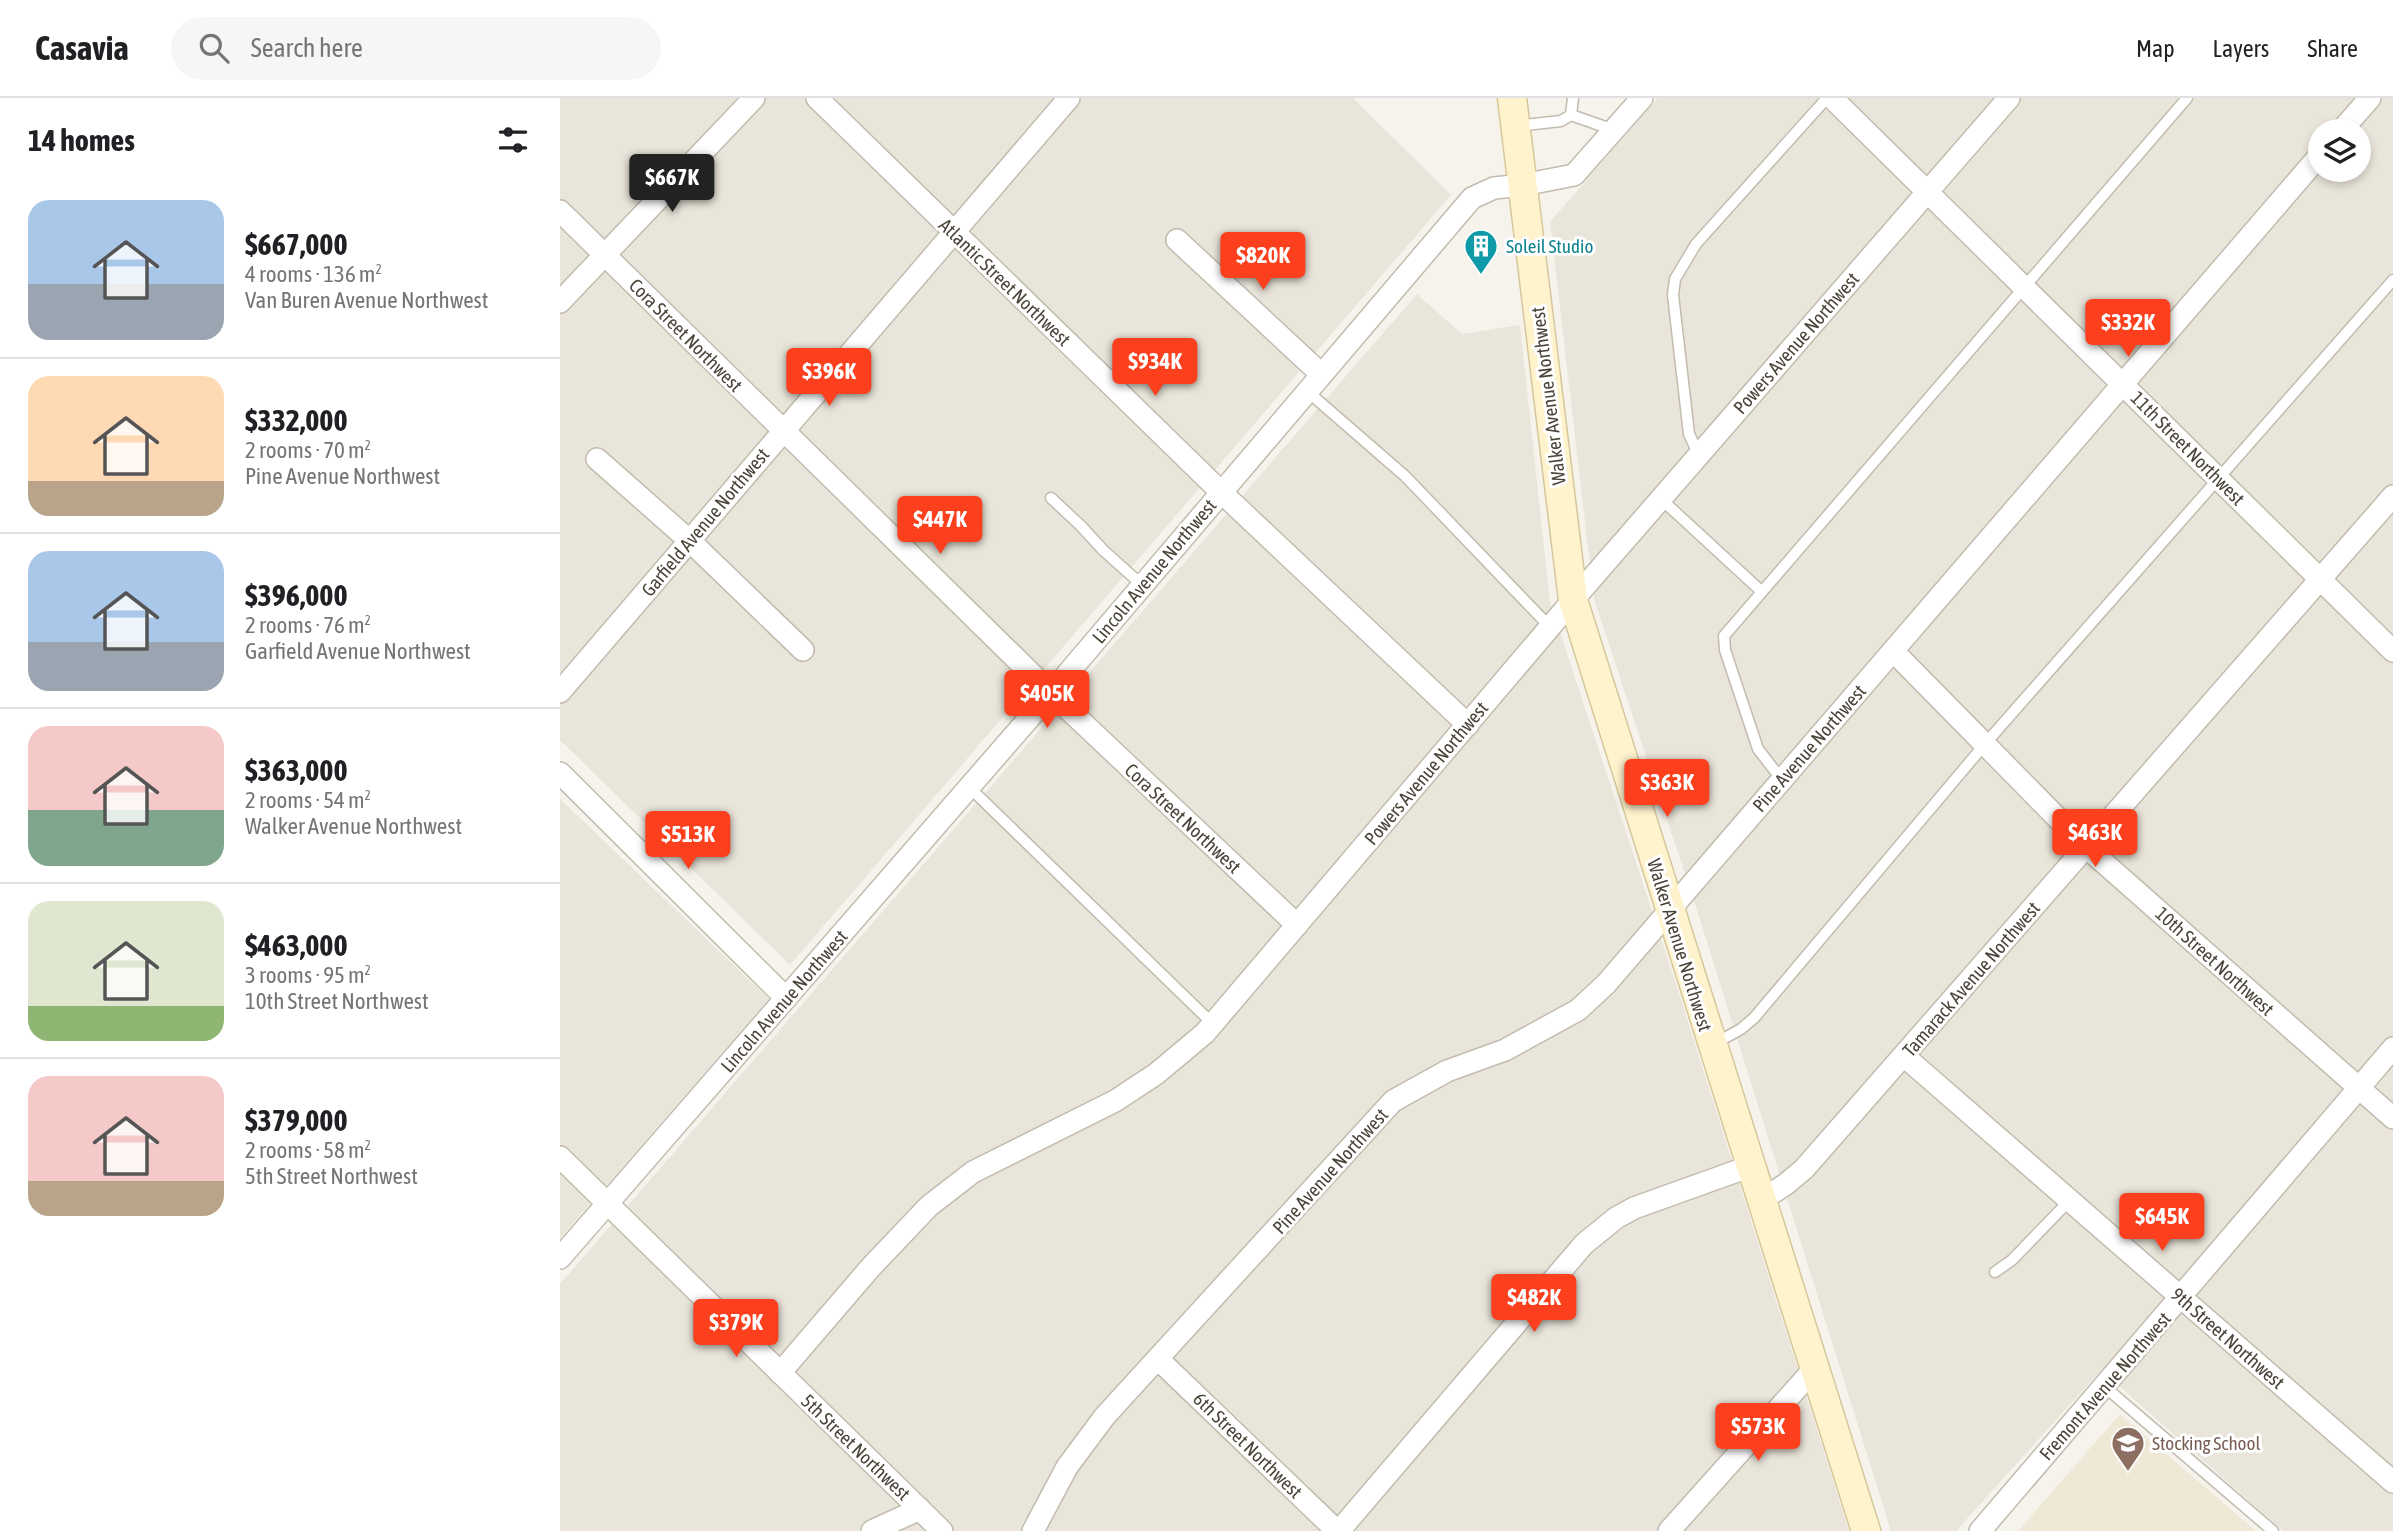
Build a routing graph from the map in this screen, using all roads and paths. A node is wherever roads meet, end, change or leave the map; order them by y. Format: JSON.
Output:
{"nodes":[{"id":1,"x":754,"y":98,"type":"edge"},
{"id":2,"x":817,"y":98,"type":"edge"},
{"id":3,"x":1069,"y":98,"type":"edge"},
{"id":4,"x":1513,"y":98,"type":"edge"},
{"id":5,"x":1573,"y":98,"type":"edge"},
{"id":6,"x":1642,"y":98,"type":"edge"},
{"id":7,"x":1829,"y":98,"type":"edge"},
{"id":8,"x":2009,"y":98,"type":"edge"},
{"id":9,"x":2187,"y":98,"type":"edge"},
{"id":10,"x":2370,"y":98,"type":"edge"},
{"id":11,"x":1571,"y":115,"type":"junction"},
{"id":12,"x":2352,"y":119,"type":"edge"},
{"id":13,"x":1516,"y":126,"type":"junction"},
{"id":14,"x":1614,"y":130,"type":"junction"},
{"id":15,"x":2308,"y":169,"type":"edge"},
{"id":16,"x":1523,"y":185,"type":"junction"},
{"id":17,"x":1926,"y":193,"type":"junction"},
{"id":18,"x":560,"y":211,"type":"edge"},
{"id":19,"x":954,"y":232,"type":"junction"},
{"id":20,"x":1177,"y":240,"type":"dead end"},
{"id":21,"x":604,"y":255,"type":"junction"},
{"id":22,"x":2393,"y":280,"type":"edge"},
{"id":23,"x":2023,"y":287,"type":"junction"},
{"id":24,"x":560,"y":302,"type":"edge"},
{"id":25,"x":1321,"y":374,"type":"junction"},
{"id":26,"x":2123,"y":383,"type":"junction"},
{"id":27,"x":1307,"y":391,"type":"junction"},
{"id":28,"x":782,"y":431,"type":"junction"},
{"id":29,"x":1699,"y":455,"type":"junction"},
{"id":30,"x":597,"y":459,"type":"dead end"},
{"id":31,"x":2220,"y":479,"type":"junction"},
{"id":32,"x":1221,"y":492,"type":"junction"},
{"id":33,"x":2393,"y":496,"type":"edge"},
{"id":34,"x":1051,"y":498,"type":"dead end"},
{"id":35,"x":1661,"y":499,"type":"junction"},
{"id":36,"x":691,"y":542,"type":"junction"},
{"id":37,"x":2321,"y":581,"type":"junction"},
{"id":38,"x":1142,"y":585,"type":"junction"},
{"id":39,"x":1761,"y":591,"type":"junction"},
{"id":40,"x":1573,"y":600,"type":"junction"},
{"id":41,"x":1550,"y":628,"type":"junction"},
{"id":42,"x":803,"y":649,"type":"dead end"},
{"id":43,"x":1893,"y":651,"type":"junction"},
{"id":44,"x":2393,"y":651,"type":"edge"},
{"id":45,"x":560,"y":692,"type":"edge"},
{"id":46,"x":1051,"y":693,"type":"junction"},
{"id":47,"x":1468,"y":725,"type":"junction"},
{"id":48,"x":1985,"y":744,"type":"junction"},
{"id":49,"x":560,"y":773,"type":"edge"},
{"id":50,"x":1782,"y":780,"type":"junction"},
{"id":51,"x":969,"y":787,"type":"junction"},
{"id":52,"x":2086,"y":847,"type":"junction"},
{"id":53,"x":1670,"y":910,"type":"junction"},
{"id":54,"x":1297,"y":925,"type":"junction"},
{"id":55,"x":786,"y":998,"type":"junction"},
{"id":56,"x":1213,"y":1024,"type":"junction"},
{"id":57,"x":1712,"y":1045,"type":"junction"},
{"id":58,"x":2393,"y":1048,"type":"edge"},
{"id":59,"x":1904,"y":1056,"type":"junction"},
{"id":60,"x":2358,"y":1088,"type":"junction"},
{"id":61,"x":2393,"y":1118,"type":"edge"},
{"id":62,"x":560,"y":1157,"type":"edge"},
{"id":63,"x":1751,"y":1166,"type":"junction"},
{"id":64,"x":1762,"y":1200,"type":"junction"},
{"id":65,"x":2070,"y":1200,"type":"junction"},
{"id":66,"x":607,"y":1203,"type":"junction"},
{"id":67,"x":560,"y":1258,"type":"edge"},
{"id":68,"x":1995,"y":1272,"type":"dead end"},
{"id":69,"x":2182,"y":1298,"type":"junction"},
{"id":70,"x":1158,"y":1359,"type":"junction"},
{"id":71,"x":1815,"y":1368,"type":"junction"},
{"id":72,"x":780,"y":1373,"type":"junction"},
{"id":73,"x":2105,"y":1387,"type":"junction"},
{"id":74,"x":2393,"y":1482,"type":"edge"},
{"id":75,"x":920,"y":1509,"type":"junction"},
{"id":76,"x":872,"y":1531,"type":"edge"},
{"id":77,"x":942,"y":1531,"type":"edge"},
{"id":78,"x":1033,"y":1531,"type":"edge"},
{"id":79,"x":1338,"y":1531,"type":"edge"},
{"id":80,"x":1669,"y":1531,"type":"edge"},
{"id":81,"x":1866,"y":1531,"type":"edge"},
{"id":82,"x":1980,"y":1531,"type":"edge"},
{"id":83,"x":2273,"y":1531,"type":"edge"}],
"edges":[{"from":1,"to":21,"type":"street"},
{"from":2,"to":19,"type":"street","name":"Atlantic Street Northwest"},
{"from":3,"to":19,"type":"street","name":"Garfield Avenue Northwest"},
{"from":4,"to":13,"type":"main road","name":"Walker Avenue Northwest"},
{"from":5,"to":11,"type":"lane"},
{"from":6,"to":14,"type":"street","name":"Lincoln Avenue Northwest"},
{"from":7,"to":17,"type":"street","name":"11th Street Northwest"},
{"from":7,"to":29,"type":"lane"},
{"from":8,"to":17,"type":"street","name":"Powers Avenue Northwest"},
{"from":9,"to":23,"type":"lane"},
{"from":10,"to":12,"type":"street"},
{"from":11,"to":13,"type":"lane"},
{"from":11,"to":14,"type":"lane"},
{"from":13,"to":16,"type":"main road","name":"Walker Avenue Northwest"},
{"from":14,"to":16,"type":"street","name":"Lincoln Avenue Northwest"},
{"from":15,"to":26,"type":"street","name":"Pine Avenue Northwest"},
{"from":16,"to":25,"type":"street","name":"Lincoln Avenue Northwest"},
{"from":16,"to":40,"type":"main road","name":"Walker Avenue Northwest"},
{"from":17,"to":23,"type":"street","name":"11th Street Northwest"},
{"from":17,"to":29,"type":"street","name":"Powers Avenue Northwest"},
{"from":18,"to":21,"type":"street","name":"Cora Street Northwest"},
{"from":19,"to":28,"type":"street","name":"Garfield Avenue Northwest"},
{"from":19,"to":32,"type":"street","name":"Atlantic Street Northwest"},
{"from":20,"to":25,"type":"street"},
{"from":21,"to":24,"type":"street"},
{"from":21,"to":28,"type":"street","name":"Cora Street Northwest"},
{"from":22,"to":31,"type":"lane"},
{"from":23,"to":26,"type":"street","name":"11th Street Northwest"},
{"from":23,"to":39,"type":"lane"},
{"from":25,"to":27,"type":"street","name":"Lincoln Avenue Northwest"},
{"from":26,"to":31,"type":"street","name":"11th Street Northwest"},
{"from":26,"to":43,"type":"street","name":"Pine Avenue Northwest"},
{"from":27,"to":32,"type":"street","name":"Lincoln Avenue Northwest"},
{"from":27,"to":41,"type":"lane"},
{"from":28,"to":36,"type":"street","name":"Garfield Avenue Northwest"},
{"from":28,"to":46,"type":"street","name":"Cora Street Northwest"},
{"from":29,"to":35,"type":"street","name":"Powers Avenue Northwest"},
{"from":30,"to":36,"type":"street"},
{"from":31,"to":37,"type":"street","name":"11th Street Northwest"},
{"from":31,"to":48,"type":"lane"},
{"from":32,"to":38,"type":"street","name":"Lincoln Avenue Northwest"},
{"from":32,"to":47,"type":"street","name":"Atlantic Street Northwest"},
{"from":33,"to":37,"type":"street","name":"Tamarack Avenue Northwest"},
{"from":34,"to":38,"type":"lane"},
{"from":35,"to":39,"type":"lane"},
{"from":35,"to":40,"type":"street","name":"Powers Avenue Northwest"},
{"from":36,"to":42,"type":"street"},
{"from":36,"to":45,"type":"street","name":"Garfield Avenue Northwest"},
{"from":37,"to":44,"type":"street","name":"11th Street Northwest"},
{"from":37,"to":52,"type":"street","name":"Tamarack Avenue Northwest"},
{"from":38,"to":46,"type":"street","name":"Lincoln Avenue Northwest"},
{"from":39,"to":50,"type":"lane"},
{"from":40,"to":41,"type":"street","name":"Powers Avenue Northwest"},
{"from":40,"to":53,"type":"main road","name":"Walker Avenue Northwest"},
{"from":41,"to":47,"type":"street","name":"Powers Avenue Northwest"},
{"from":43,"to":48,"type":"street","name":"10th Street Northwest"},
{"from":43,"to":50,"type":"street","name":"Pine Avenue Northwest"},
{"from":46,"to":51,"type":"street","name":"Lincoln Avenue Northwest"},
{"from":46,"to":54,"type":"street","name":"Cora Street Northwest"},
{"from":47,"to":54,"type":"street","name":"Powers Avenue Northwest"},
{"from":48,"to":52,"type":"street","name":"10th Street Northwest"},
{"from":48,"to":57,"type":"lane"},
{"from":49,"to":55,"type":"street"},
{"from":50,"to":53,"type":"street","name":"Pine Avenue Northwest"},
{"from":51,"to":55,"type":"street","name":"Lincoln Avenue Northwest"},
{"from":51,"to":56,"type":"lane"},
{"from":52,"to":59,"type":"street","name":"Tamarack Avenue Northwest"},
{"from":52,"to":60,"type":"street","name":"10th Street Northwest"},
{"from":53,"to":57,"type":"main road","name":"Walker Avenue Northwest"},
{"from":53,"to":70,"type":"street","name":"Pine Avenue Northwest"},
{"from":54,"to":56,"type":"street","name":"Powers Avenue Northwest"},
{"from":55,"to":66,"type":"street","name":"Lincoln Avenue Northwest"},
{"from":56,"to":72,"type":"street","name":"Powers Avenue Northwest"},
{"from":57,"to":63,"type":"main road","name":"Walker Avenue Northwest"},
{"from":58,"to":60,"type":"street","name":"Fremont Avenue Northwest"},
{"from":59,"to":64,"type":"street","name":"Tamarack Avenue Northwest"},
{"from":59,"to":65,"type":"street","name":"9th Street Northwest"},
{"from":60,"to":61,"type":"street","name":"10th Street Northwest"},
{"from":60,"to":69,"type":"street","name":"Fremont Avenue Northwest"},
{"from":62,"to":66,"type":"street","name":"5th Street Northwest"},
{"from":63,"to":64,"type":"main road","name":"Walker Avenue Northwest"},
{"from":63,"to":79,"type":"street"},
{"from":64,"to":71,"type":"main road","name":"Walker Avenue Northwest"},
{"from":65,"to":68,"type":"lane"},
{"from":65,"to":69,"type":"street","name":"9th Street Northwest"},
{"from":66,"to":67,"type":"street","name":"Lincoln Avenue Northwest"},
{"from":66,"to":72,"type":"street","name":"5th Street Northwest"},
{"from":69,"to":73,"type":"street","name":"Fremont Avenue Northwest"},
{"from":69,"to":74,"type":"street","name":"9th Street Northwest"},
{"from":70,"to":78,"type":"street","name":"Pine Avenue Northwest"},
{"from":70,"to":79,"type":"street","name":"6th Street Northwest"},
{"from":71,"to":80,"type":"street"},
{"from":71,"to":81,"type":"main road","name":"Walker Avenue Northwest"},
{"from":72,"to":75,"type":"street","name":"5th Street Northwest"},
{"from":73,"to":82,"type":"street","name":"Fremont Avenue Northwest"},
{"from":73,"to":83,"type":"lane"},
{"from":75,"to":76,"type":"street"},
{"from":75,"to":77,"type":"street","name":"5th Street Northwest"}]}
